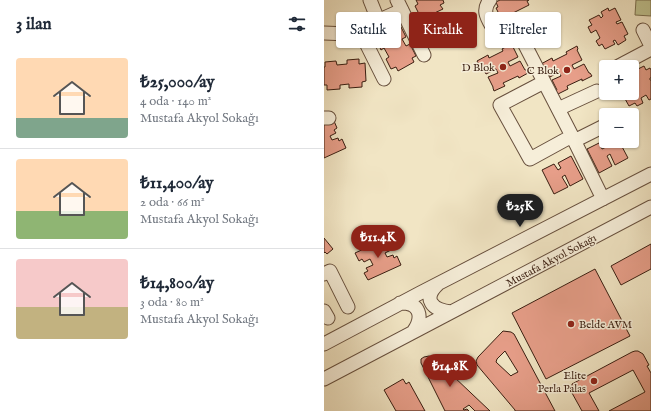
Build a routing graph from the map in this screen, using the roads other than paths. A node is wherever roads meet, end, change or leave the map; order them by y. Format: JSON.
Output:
{"nodes":[{"id":1,"x":370,"y":0,"type":"edge"},
{"id":2,"x":490,"y":0,"type":"edge"},
{"id":3,"x":399,"y":5,"type":"edge"},
{"id":4,"x":375,"y":12,"type":"edge"},
{"id":5,"x":389,"y":12,"type":"edge"},
{"id":6,"x":486,"y":12,"type":"edge"},
{"id":7,"x":643,"y":30,"type":"dead end"},
{"id":8,"x":324,"y":33,"type":"edge"},
{"id":9,"x":336,"y":34,"type":"edge"},
{"id":10,"x":368,"y":48,"type":"edge"},
{"id":11,"x":527,"y":48,"type":"edge"},
{"id":12,"x":651,"y":48,"type":"edge"},
{"id":13,"x":424,"y":55,"type":"dead end"},
{"id":14,"x":630,"y":60,"type":"edge"},
{"id":15,"x":384,"y":79,"type":"dead end"},
{"id":16,"x":544,"y":82,"type":"junction"},
{"id":17,"x":596,"y":91,"type":"dead end"},
{"id":18,"x":558,"y":109,"type":"junction"},
{"id":19,"x":599,"y":128,"type":"edge"},
{"id":20,"x":573,"y":138,"type":"junction"},
{"id":21,"x":651,"y":174,"type":"edge"},
{"id":22,"x":603,"y":199,"type":"junction"},
{"id":23,"x":651,"y":207,"type":"edge"},
{"id":24,"x":324,"y":274,"type":"edge"},
{"id":25,"x":438,"y":284,"type":"junction"},
{"id":26,"x":400,"y":303,"type":"junction"},
{"id":27,"x":348,"y":307,"type":"dead end"},
{"id":28,"x":451,"y":312,"type":"junction"},
{"id":29,"x":413,"y":332,"type":"junction"},
{"id":30,"x":324,"y":344,"type":"edge"},
{"id":31,"x":324,"y":379,"type":"edge"}],
"edges":[{"from":1,"to":4,"type":"street"},
{"from":2,"to":6,"type":"street"},
{"from":3,"to":5,"type":"street"},
{"from":3,"to":13,"type":"street"},
{"from":7,"to":12,"type":"street"},
{"from":8,"to":9,"type":"street"},
{"from":10,"to":15,"type":"street"},
{"from":11,"to":16,"type":"street"},
{"from":12,"to":14,"type":"street"},
{"from":16,"to":18,"type":"street"},
{"from":16,"to":20,"type":"street"},
{"from":17,"to":18,"type":"street"},
{"from":18,"to":20,"type":"street"},
{"from":19,"to":20,"type":"street"},
{"from":20,"to":22,"type":"street"},
{"from":21,"to":22,"type":"street"},
{"from":22,"to":25,"type":"street"},
{"from":23,"to":28,"type":"street","name":"Mustafa Akyol Sokağı"},
{"from":24,"to":27,"type":"street"},
{"from":25,"to":26,"type":"street"},
{"from":25,"to":28,"type":"street"},
{"from":26,"to":29,"type":"street"},
{"from":26,"to":30,"type":"street"},
{"from":28,"to":29,"type":"street","name":"Mustafa Akyol Sokağı"},
{"from":29,"to":31,"type":"street","name":"Mustafa Akyol Sokağı"}]}
